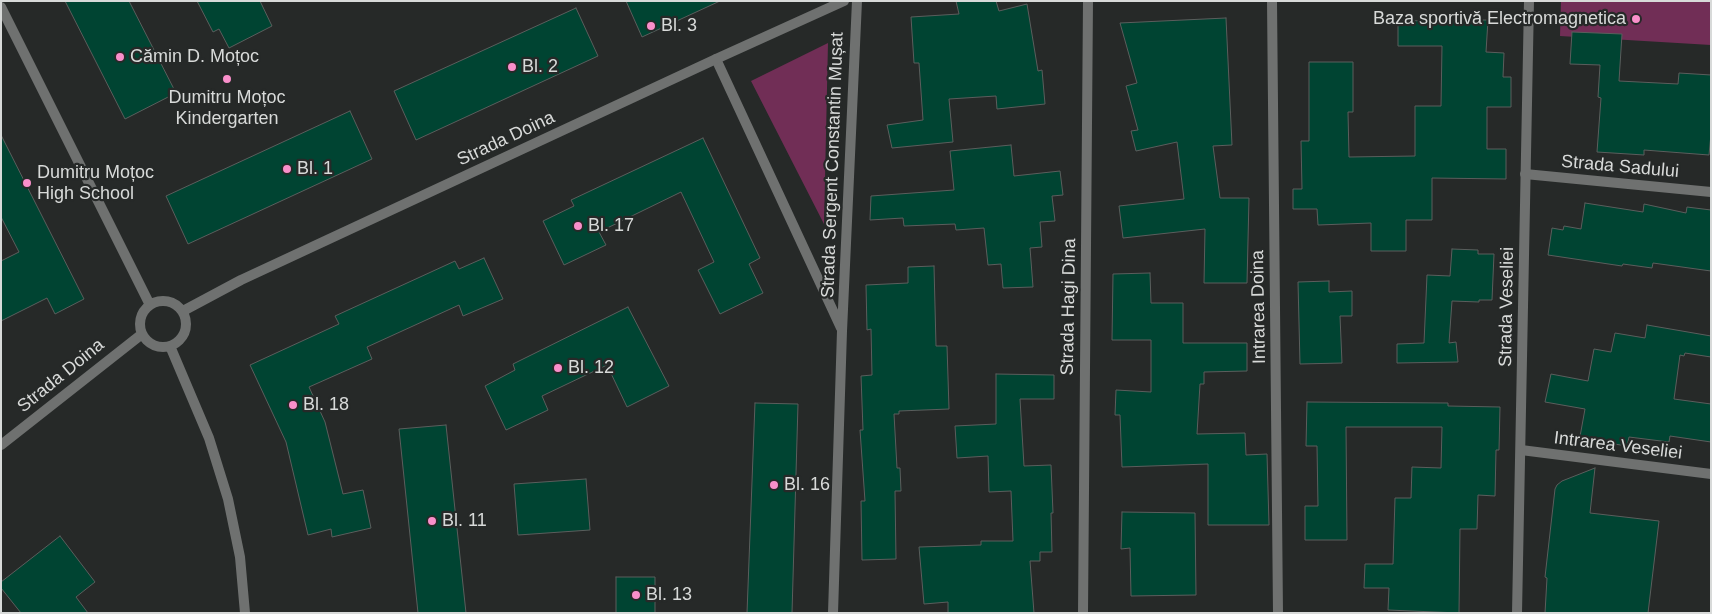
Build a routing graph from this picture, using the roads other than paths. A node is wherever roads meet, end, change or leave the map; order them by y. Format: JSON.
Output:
{"nodes":[{"id":1,"x":844,"y":1,"type":"edge"},
{"id":2,"x":856,"y":1,"type":"edge"},
{"id":3,"x":1088,"y":1,"type":"edge"},
{"id":4,"x":1272,"y":1,"type":"edge"},
{"id":5,"x":1529,"y":1,"type":"edge"},
{"id":6,"x":1,"y":7,"type":"edge"},
{"id":7,"x":716,"y":59,"type":"junction"},
{"id":8,"x":1525,"y":174,"type":"junction"},
{"id":9,"x":1711,"y":192,"type":"edge"},
{"id":10,"x":150,"y":305,"type":"junction"},
{"id":11,"x":183,"y":311,"type":"junction"},
{"id":12,"x":842,"y":331,"type":"junction"},
{"id":13,"x":142,"y":334,"type":"junction"},
{"id":14,"x":170,"y":346,"type":"junction"},
{"id":15,"x":1,"y":445,"type":"edge"},
{"id":16,"x":1521,"y":450,"type":"junction"},
{"id":17,"x":1711,"y":474,"type":"edge"},
{"id":18,"x":245,"y":613,"type":"edge"},
{"id":19,"x":833,"y":613,"type":"edge"},
{"id":20,"x":1083,"y":613,"type":"edge"},
{"id":21,"x":1278,"y":613,"type":"edge"},
{"id":22,"x":1517,"y":613,"type":"edge"}],
"edges":[{"from":1,"to":7,"type":"street","name":"Strada Doina"},
{"from":2,"to":12,"type":"street","name":"Strada Sergent Constantin Mușat"},
{"from":3,"to":20,"type":"street","name":"Strada Hagi Dina"},
{"from":4,"to":21,"type":"street","name":"Intrarea Doina"},
{"from":5,"to":8,"type":"street","name":"Strada Veseliei"},
{"from":6,"to":10,"type":"street"},
{"from":7,"to":11,"type":"street","name":"Strada Doina"},
{"from":7,"to":12,"type":"street","name":"Strada Sergent Constantin Mușat"},
{"from":8,"to":9,"type":"street","name":"Strada Sadului"},
{"from":8,"to":16,"type":"street","name":"Strada Veseliei"},
{"from":10,"to":11,"type":"street"},
{"from":10,"to":13,"type":"street"},
{"from":11,"to":14,"type":"street"},
{"from":12,"to":19,"type":"street","name":"Strada Sergent Constantin Mușat"},
{"from":13,"to":14,"type":"street"},
{"from":13,"to":15,"type":"street","name":"Strada Doina"},
{"from":14,"to":18,"type":"street"},
{"from":16,"to":17,"type":"street","name":"Intrarea Veseliei"},
{"from":16,"to":22,"type":"street","name":"Strada Veseliei"}]}
